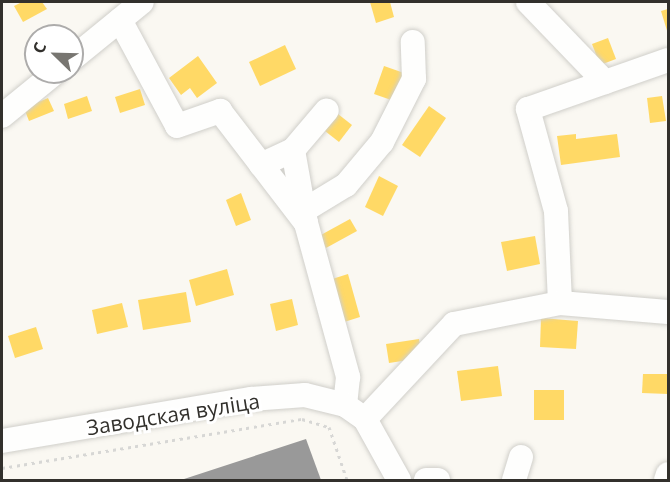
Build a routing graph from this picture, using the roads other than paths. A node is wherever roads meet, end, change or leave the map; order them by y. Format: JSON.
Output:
{"nodes":[{"id":1,"x":142,"y":2,"type":"edge"},
{"id":2,"x":528,"y":2,"type":"edge"},
{"id":3,"x":120,"y":20,"type":"junction"},
{"id":4,"x":412,"y":42,"type":"dead end"},
{"id":5,"x":84,"y":49,"type":"edge"},
{"id":6,"x":669,"y":60,"type":"edge"},
{"id":7,"x":605,"y":82,"type":"junction"},
{"id":8,"x":41,"y":84,"type":"edge"},
{"id":9,"x":327,"y":110,"type":"dead end"},
{"id":10,"x":2,"y":116,"type":"edge"},
{"id":11,"x":293,"y":150,"type":"junction"},
{"id":12,"x":261,"y":165,"type":"junction"},
{"id":13,"x":304,"y":217,"type":"junction"},
{"id":14,"x":560,"y":303,"type":"junction"},
{"id":15,"x":669,"y":312,"type":"edge"},
{"id":16,"x":345,"y":405,"type":"junction"},
{"id":17,"x":365,"y":419,"type":"junction"},
{"id":18,"x":2,"y":441,"type":"edge"},
{"id":19,"x":521,"y":457,"type":"dead end"},
{"id":20,"x":669,"y":474,"type":"edge"},
{"id":21,"x":399,"y":480,"type":"edge"},
{"id":22,"x":426,"y":480,"type":"edge"},
{"id":23,"x":438,"y":480,"type":"edge"},
{"id":24,"x":514,"y":480,"type":"edge"},
{"id":25,"x":666,"y":480,"type":"edge"}],
"edges":[{"from":1,"to":3,"type":"street"},
{"from":2,"to":7,"type":"street"},
{"from":3,"to":5,"type":"street"},
{"from":3,"to":12,"type":"street"},
{"from":4,"to":13,"type":"street"},
{"from":6,"to":7,"type":"street"},
{"from":7,"to":14,"type":"street"},
{"from":8,"to":10,"type":"street"},
{"from":9,"to":11,"type":"street"},
{"from":11,"to":12,"type":"street"},
{"from":11,"to":13,"type":"street"},
{"from":12,"to":13,"type":"street"},
{"from":13,"to":16,"type":"street"},
{"from":14,"to":15,"type":"street"},
{"from":14,"to":17,"type":"street"},
{"from":16,"to":17,"type":"street","name":"Заводская вуліца"},
{"from":16,"to":18,"type":"street","name":"Заводская вуліца"},
{"from":17,"to":21,"type":"street","name":"Заводская вуліца"},
{"from":19,"to":24,"type":"street"},
{"from":20,"to":25,"type":"street"},
{"from":22,"to":23,"type":"street"}]}
